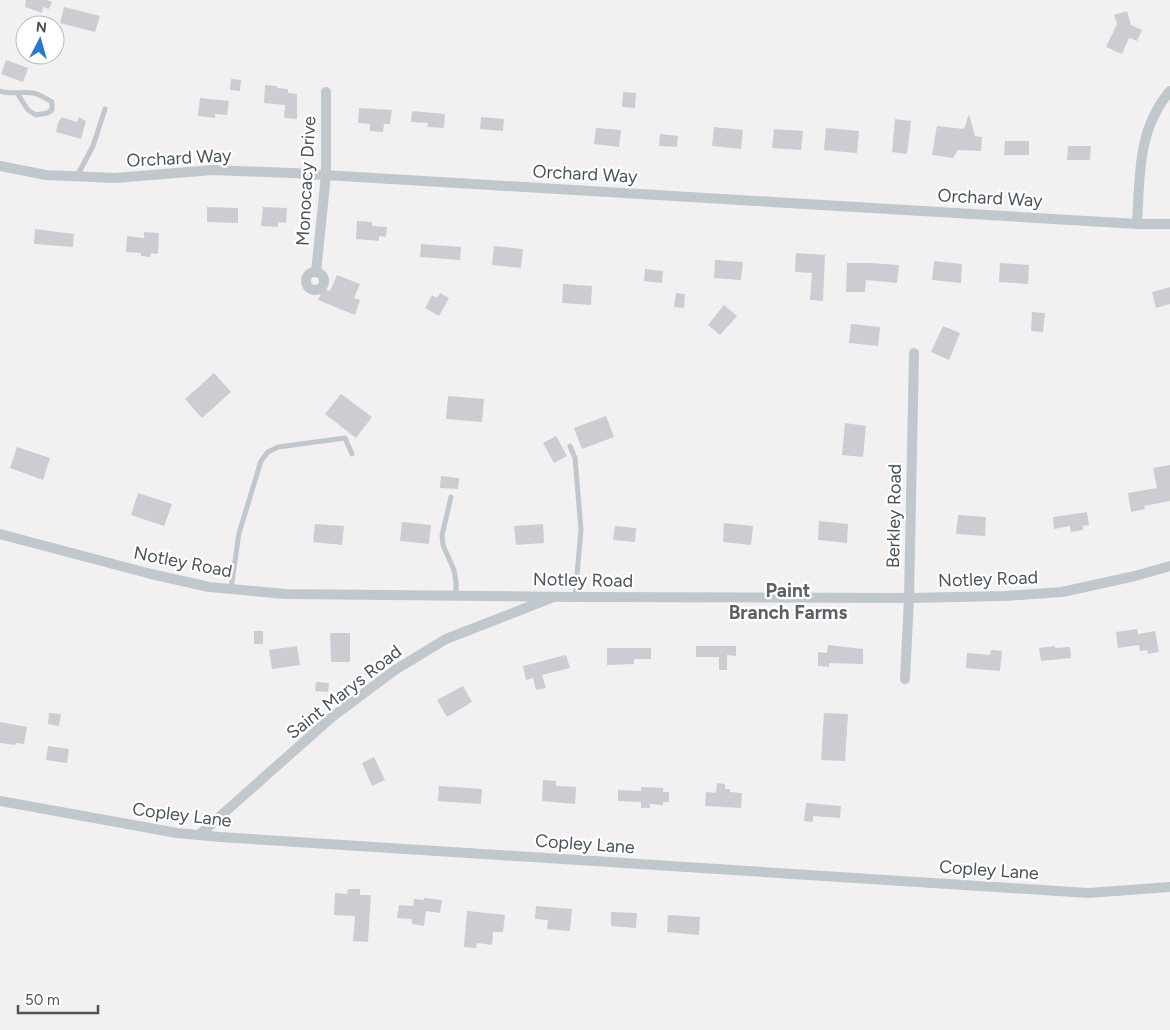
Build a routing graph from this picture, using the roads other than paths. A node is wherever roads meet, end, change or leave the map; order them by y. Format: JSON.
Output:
{"nodes":[{"id":1,"x":0,"y":91,"type":"edge"},
{"id":2,"x":1170,"y":91,"type":"edge"},
{"id":3,"x":326,"y":92,"type":"dead end"},
{"id":4,"x":17,"y":93,"type":"junction"},
{"id":5,"x":105,"y":109,"type":"dead end"},
{"id":6,"x":0,"y":166,"type":"edge"},
{"id":7,"x":326,"y":175,"type":"junction"},
{"id":8,"x":76,"y":176,"type":"junction"},
{"id":9,"x":1137,"y":224,"type":"junction"},
{"id":10,"x":1170,"y":224,"type":"edge"},
{"id":11,"x":316,"y":272,"type":"dead end"},
{"id":12,"x":914,"y":353,"type":"dead end"},
{"id":13,"x":570,"y":446,"type":"dead end"},
{"id":14,"x":352,"y":454,"type":"dead end"},
{"id":15,"x":451,"y":497,"type":"dead end"},
{"id":16,"x":0,"y":534,"type":"edge"},
{"id":17,"x":1170,"y":566,"type":"edge"},
{"id":18,"x":231,"y":589,"type":"junction"},
{"id":19,"x":456,"y":595,"type":"junction"},
{"id":20,"x":556,"y":596,"type":"junction"},
{"id":21,"x":575,"y":597,"type":"junction"},
{"id":22,"x":909,"y":598,"type":"junction"},
{"id":23,"x":905,"y":679,"type":"dead end"},
{"id":24,"x":0,"y":801,"type":"edge"},
{"id":25,"x":199,"y":836,"type":"junction"},
{"id":26,"x":1170,"y":887,"type":"edge"}],
"edges":[{"from":1,"to":4,"type":"lane"},
{"from":2,"to":9,"type":"street"},
{"from":3,"to":7,"type":"street","name":"Monocacy Drive"},
{"from":4,"to":4,"type":"lane"},
{"from":5,"to":8,"type":"lane"},
{"from":6,"to":8,"type":"street","name":"Orchard Way"},
{"from":7,"to":8,"type":"street","name":"Orchard Way"},
{"from":7,"to":9,"type":"street","name":"Orchard Way"},
{"from":7,"to":11,"type":"street","name":"Monocacy Drive"},
{"from":9,"to":10,"type":"street","name":"Orchard Way"},
{"from":12,"to":22,"type":"street","name":"Berkley Road"},
{"from":13,"to":21,"type":"lane"},
{"from":14,"to":18,"type":"lane"},
{"from":15,"to":19,"type":"lane"},
{"from":16,"to":18,"type":"street","name":"Notley Road"},
{"from":17,"to":22,"type":"street","name":"Notley Road"},
{"from":18,"to":19,"type":"street","name":"Notley Road"},
{"from":19,"to":20,"type":"street","name":"Notley Road"},
{"from":20,"to":21,"type":"street","name":"Notley Road"},
{"from":20,"to":25,"type":"street","name":"Saint Marys Road"},
{"from":21,"to":22,"type":"street","name":"Notley Road"},
{"from":22,"to":23,"type":"street","name":"Berkley Road"},
{"from":24,"to":25,"type":"street","name":"Copley Lane"},
{"from":25,"to":26,"type":"street","name":"Copley Lane"}]}
